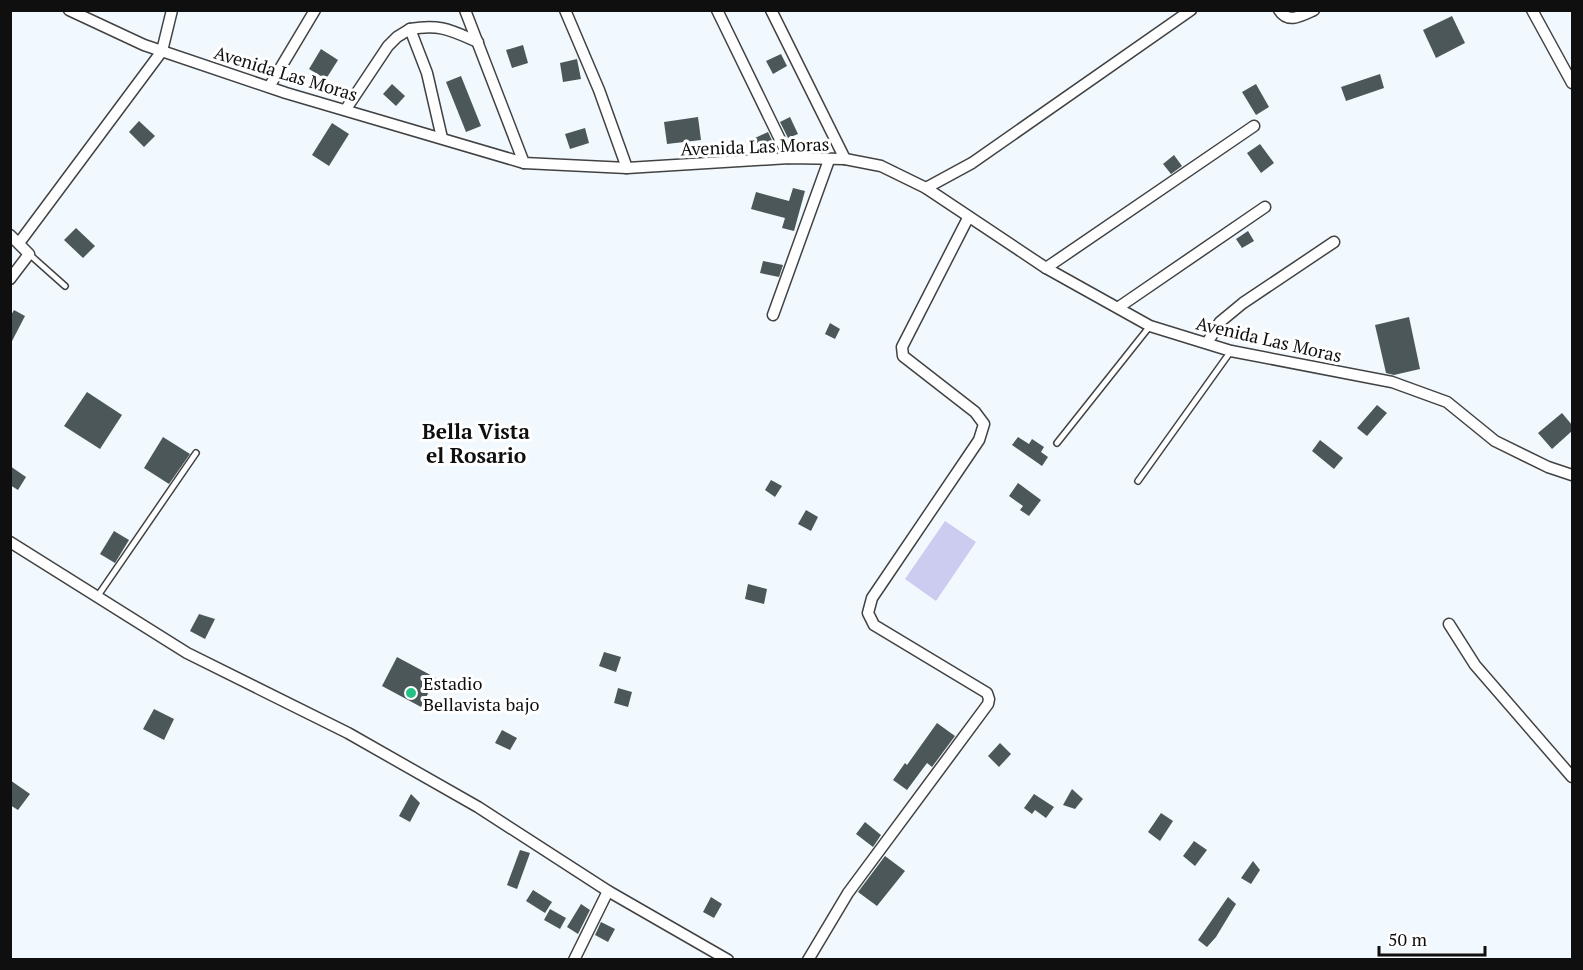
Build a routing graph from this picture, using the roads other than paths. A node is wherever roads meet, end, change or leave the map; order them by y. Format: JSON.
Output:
{"nodes":[{"id":1,"x":69,"y":10,"type":"edge"},
{"id":2,"x":172,"y":10,"type":"edge"},
{"id":3,"x":315,"y":10,"type":"edge"},
{"id":4,"x":465,"y":10,"type":"edge"},
{"id":5,"x":565,"y":10,"type":"edge"},
{"id":6,"x":717,"y":10,"type":"edge"},
{"id":7,"x":771,"y":10,"type":"edge"},
{"id":8,"x":1191,"y":10,"type":"edge"},
{"id":9,"x":1279,"y":10,"type":"edge"},
{"id":10,"x":1314,"y":10,"type":"edge"},
{"id":11,"x":1532,"y":10,"type":"edge"},
{"id":12,"x":410,"y":29,"type":"junction"},
{"id":13,"x":478,"y":42,"type":"junction"},
{"id":14,"x":162,"y":51,"type":"junction"},
{"id":15,"x":1572,"y":83,"type":"edge"},
{"id":16,"x":269,"y":87,"type":"junction"},
{"id":17,"x":346,"y":109,"type":"junction"},
{"id":18,"x":1254,"y":126,"type":"dead end"},
{"id":19,"x":442,"y":138,"type":"junction"},
{"id":20,"x":789,"y":158,"type":"junction"},
{"id":21,"x":845,"y":159,"type":"junction"},
{"id":22,"x":829,"y":160,"type":"junction"},
{"id":23,"x":524,"y":163,"type":"junction"},
{"id":24,"x":627,"y":168,"type":"junction"},
{"id":25,"x":926,"y":188,"type":"junction"},
{"id":26,"x":1265,"y":207,"type":"dead end"},
{"id":27,"x":968,"y":218,"type":"junction"},
{"id":28,"x":10,"y":235,"type":"edge"},
{"id":29,"x":1334,"y":242,"type":"dead end"},
{"id":30,"x":19,"y":243,"type":"junction"},
{"id":31,"x":30,"y":254,"type":"junction"},
{"id":32,"x":1046,"y":268,"type":"junction"},
{"id":33,"x":10,"y":279,"type":"edge"},
{"id":34,"x":65,"y":286,"type":"dead end"},
{"id":35,"x":1119,"y":307,"type":"junction"},
{"id":36,"x":773,"y":315,"type":"dead end"},
{"id":37,"x":1150,"y":326,"type":"junction"},
{"id":38,"x":1206,"y":343,"type":"junction"},
{"id":39,"x":1231,"y":351,"type":"junction"},
{"id":40,"x":1057,"y":443,"type":"dead end"},
{"id":41,"x":196,"y":453,"type":"dead end"},
{"id":42,"x":1572,"y":475,"type":"edge"},
{"id":43,"x":1138,"y":481,"type":"dead end"},
{"id":44,"x":10,"y":542,"type":"edge"},
{"id":45,"x":97,"y":597,"type":"junction"},
{"id":46,"x":1449,"y":624,"type":"dead end"},
{"id":47,"x":1572,"y":777,"type":"edge"},
{"id":48,"x":608,"y":891,"type":"junction"},
{"id":49,"x":574,"y":960,"type":"edge"},
{"id":50,"x":728,"y":960,"type":"edge"},
{"id":51,"x":808,"y":960,"type":"edge"}],
"edges":[{"from":1,"to":14,"type":"street","name":"Avenida Las Moras"},
{"from":2,"to":14,"type":"street"},
{"from":3,"to":16,"type":"street"},
{"from":4,"to":13,"type":"street"},
{"from":5,"to":24,"type":"street"},
{"from":6,"to":20,"type":"street"},
{"from":7,"to":21,"type":"street"},
{"from":8,"to":25,"type":"street"},
{"from":9,"to":10,"type":"street"},
{"from":11,"to":15,"type":"street"},
{"from":12,"to":13,"type":"street"},
{"from":12,"to":17,"type":"street"},
{"from":12,"to":19,"type":"street"},
{"from":13,"to":23,"type":"street"},
{"from":14,"to":16,"type":"street","name":"Avenida Las Moras"},
{"from":14,"to":30,"type":"street"},
{"from":16,"to":17,"type":"street","name":"Avenida Las Moras"},
{"from":17,"to":19,"type":"street","name":"Avenida Las Moras"},
{"from":18,"to":32,"type":"street"},
{"from":19,"to":23,"type":"street","name":"Avenida Las Moras"},
{"from":20,"to":22,"type":"street","name":"Avenida Las Moras"},
{"from":20,"to":24,"type":"street","name":"Avenida Las Moras"},
{"from":21,"to":22,"type":"street","name":"Avenida Las Moras"},
{"from":21,"to":25,"type":"street","name":"Avenida Las Moras"},
{"from":22,"to":36,"type":"street"},
{"from":23,"to":24,"type":"street","name":"Avenida Las Moras"},
{"from":25,"to":27,"type":"street","name":"Avenida Las Moras"},
{"from":26,"to":35,"type":"street"},
{"from":27,"to":32,"type":"street","name":"Avenida Las Moras"},
{"from":27,"to":51,"type":"street"},
{"from":28,"to":30,"type":"street"},
{"from":29,"to":38,"type":"street"},
{"from":30,"to":31,"type":"street"},
{"from":31,"to":33,"type":"street"},
{"from":31,"to":34,"type":"lane"},
{"from":32,"to":35,"type":"street","name":"Avenida Las Moras"},
{"from":35,"to":37,"type":"street","name":"Avenida Las Moras"},
{"from":37,"to":38,"type":"street","name":"Avenida Las Moras"},
{"from":37,"to":40,"type":"lane"},
{"from":38,"to":39,"type":"street","name":"Avenida Las Moras"},
{"from":39,"to":42,"type":"street","name":"Avenida Las Moras"},
{"from":39,"to":43,"type":"lane"},
{"from":41,"to":45,"type":"lane"},
{"from":44,"to":45,"type":"street"},
{"from":45,"to":48,"type":"street"},
{"from":46,"to":47,"type":"street"},
{"from":48,"to":49,"type":"street"},
{"from":48,"to":50,"type":"street"}]}
